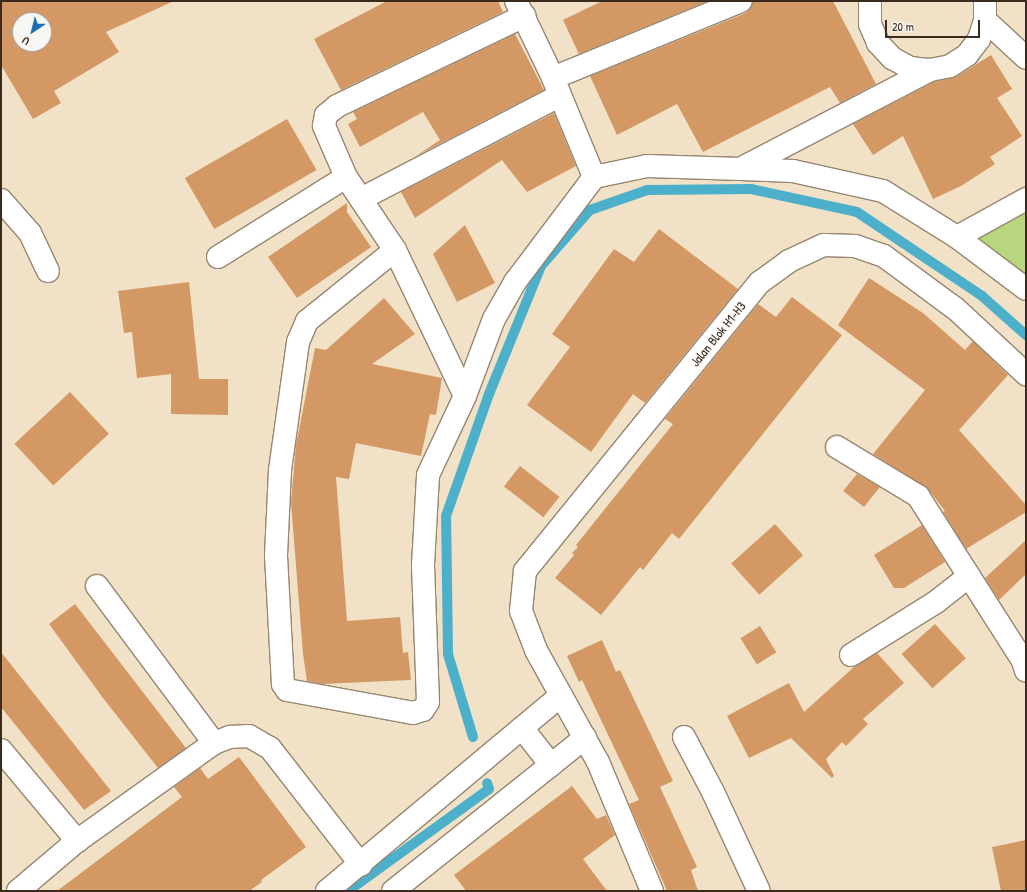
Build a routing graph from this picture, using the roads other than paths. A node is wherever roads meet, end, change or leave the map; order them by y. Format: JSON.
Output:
{"nodes":[{"id":1,"x":741,"y":1,"type":"edge"},
{"id":2,"x":868,"y":2,"type":"edge"},
{"id":3,"x":520,"y":9,"type":"edge"},
{"id":4,"x":985,"y":10,"type":"edge"},
{"id":5,"x":1026,"y":58,"type":"edge"},
{"id":6,"x":930,"y":70,"type":"junction"},
{"id":7,"x":556,"y":87,"type":"junction"},
{"id":8,"x":741,"y":169,"type":"junction"},
{"id":9,"x":346,"y":177,"type":"junction"},
{"id":10,"x":594,"y":177,"type":"junction"},
{"id":11,"x":361,"y":199,"type":"junction"},
{"id":12,"x":1026,"y":199,"type":"edge"},
{"id":13,"x":1,"y":200,"type":"edge"},
{"id":14,"x":957,"y":237,"type":"junction"},
{"id":15,"x":395,"y":250,"type":"junction"},
{"id":16,"x":218,"y":257,"type":"dead end"},
{"id":17,"x":48,"y":272,"type":"dead end"},
{"id":18,"x":1026,"y":289,"type":"edge"},
{"id":19,"x":1026,"y":374,"type":"edge"},
{"id":20,"x":465,"y":396,"type":"junction"},
{"id":21,"x":837,"y":447,"type":"dead end"},
{"id":22,"x":969,"y":576,"type":"junction"},
{"id":23,"x":97,"y":586,"type":"dead end"},
{"id":24,"x":851,"y":655,"type":"dead end"},
{"id":25,"x":1026,"y":671,"type":"edge"},
{"id":26,"x":561,"y":695,"type":"junction"},
{"id":27,"x":522,"y":728,"type":"junction"},
{"id":28,"x":684,"y":737,"type":"dead end"},
{"id":29,"x":585,"y":738,"type":"junction"},
{"id":30,"x":214,"y":743,"type":"junction"},
{"id":31,"x":1,"y":750,"type":"edge"},
{"id":32,"x":551,"y":765,"type":"junction"},
{"id":33,"x":77,"y":841,"type":"junction"},
{"id":34,"x":361,"y":865,"type":"junction"},
{"id":35,"x":18,"y":891,"type":"edge"},
{"id":36,"x":327,"y":891,"type":"edge"},
{"id":37,"x":394,"y":891,"type":"edge"},
{"id":38,"x":652,"y":891,"type":"edge"},
{"id":39,"x":759,"y":891,"type":"edge"}],
"edges":[{"from":1,"to":7,"type":"street"},
{"from":2,"to":6,"type":"street"},
{"from":3,"to":7,"type":"street"},
{"from":3,"to":9,"type":"street"},
{"from":4,"to":5,"type":"street"},
{"from":4,"to":6,"type":"street"},
{"from":6,"to":8,"type":"street"},
{"from":7,"to":10,"type":"street"},
{"from":7,"to":11,"type":"street"},
{"from":8,"to":10,"type":"street"},
{"from":8,"to":14,"type":"street"},
{"from":9,"to":11,"type":"street"},
{"from":9,"to":16,"type":"street"},
{"from":10,"to":20,"type":"street"},
{"from":11,"to":15,"type":"street"},
{"from":12,"to":14,"type":"street"},
{"from":13,"to":17,"type":"street"},
{"from":14,"to":18,"type":"street"},
{"from":15,"to":20,"type":"street"},
{"from":15,"to":20,"type":"street"},
{"from":19,"to":26,"type":"street","name":"Jalan Blok H1-H3"},
{"from":21,"to":22,"type":"street"},
{"from":22,"to":24,"type":"street"},
{"from":22,"to":25,"type":"street"},
{"from":23,"to":30,"type":"street"},
{"from":26,"to":27,"type":"street"},
{"from":26,"to":29,"type":"street","name":"Jalan Blok H1-H3"},
{"from":27,"to":32,"type":"street"},
{"from":27,"to":34,"type":"street"},
{"from":28,"to":39,"type":"street"},
{"from":29,"to":32,"type":"street"},
{"from":29,"to":38,"type":"street","name":"Jalan Blok H1-H3"},
{"from":30,"to":33,"type":"street"},
{"from":30,"to":34,"type":"street"},
{"from":31,"to":33,"type":"street"},
{"from":32,"to":37,"type":"street"},
{"from":33,"to":35,"type":"street"},
{"from":34,"to":36,"type":"street"}]}
